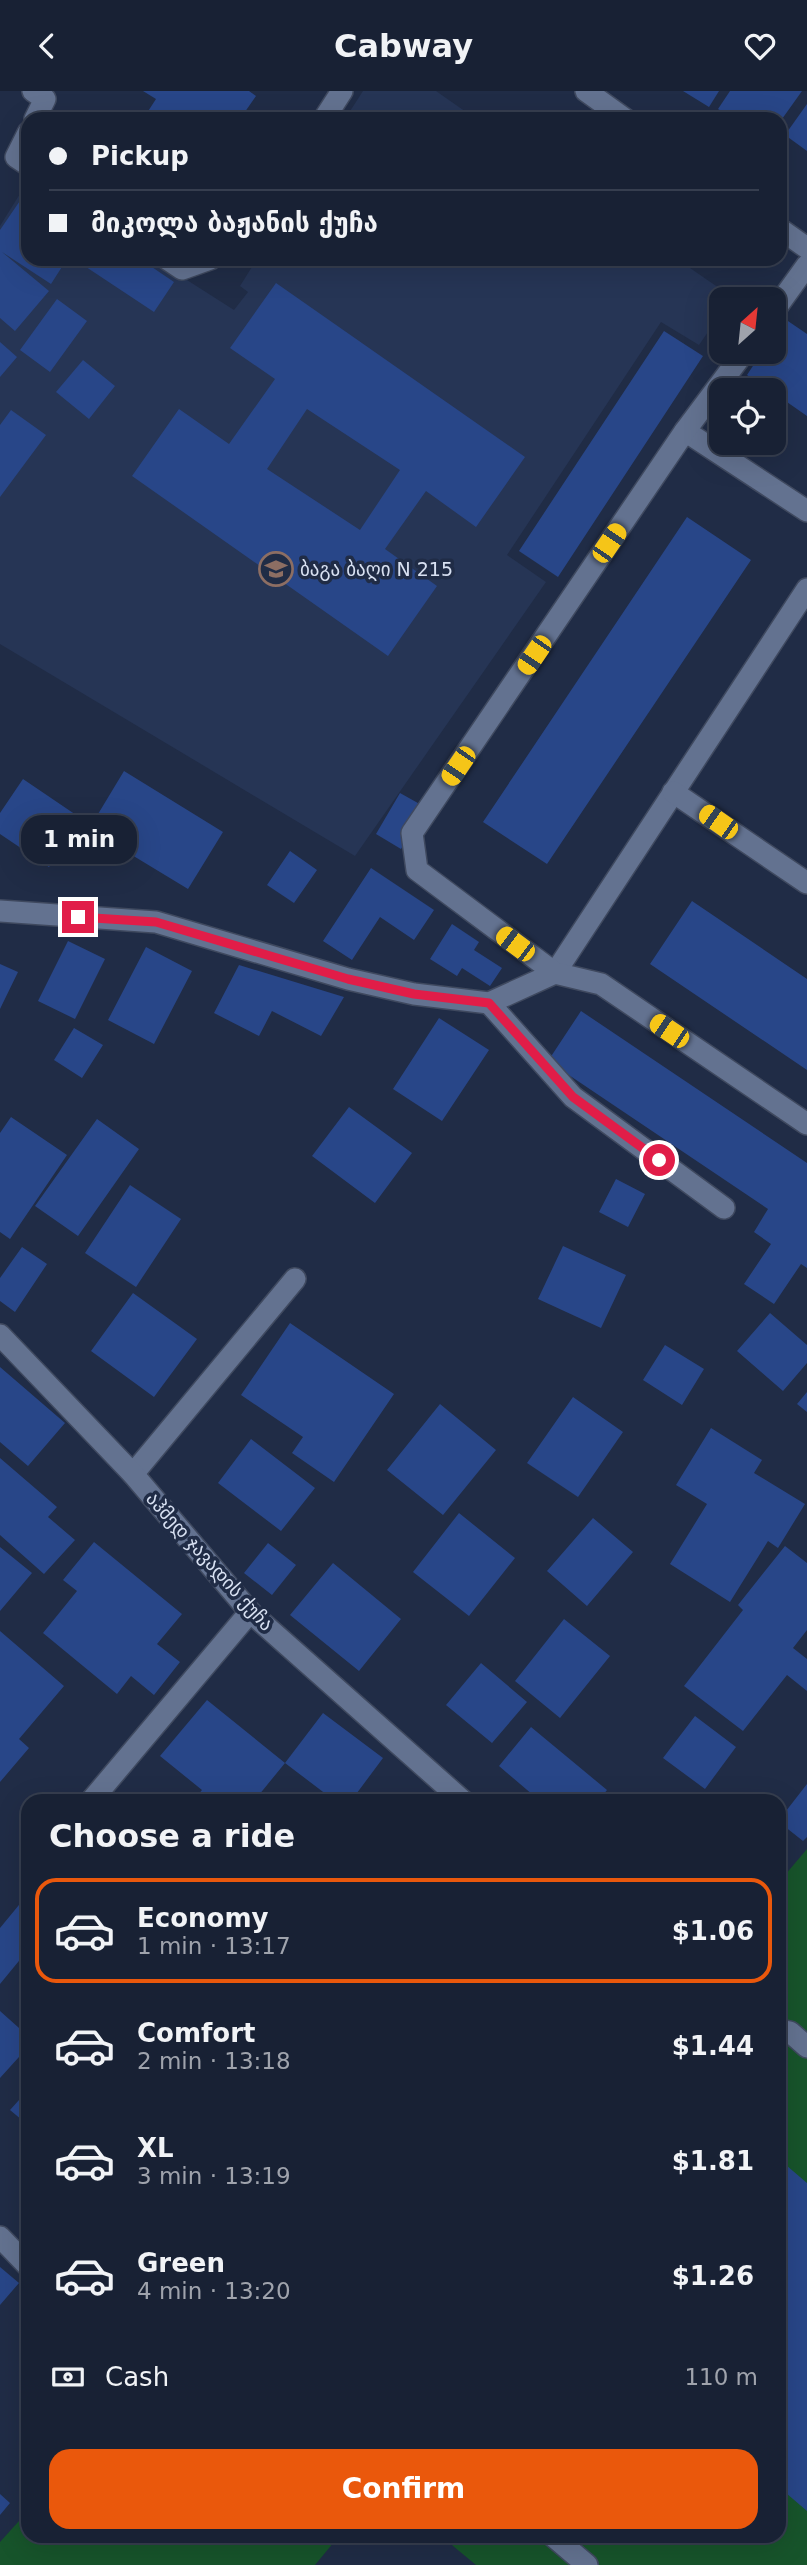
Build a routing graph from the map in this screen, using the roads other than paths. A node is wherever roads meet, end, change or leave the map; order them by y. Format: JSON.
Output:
{"nodes":[{"id":1,"x":342,"y":91,"type":"edge"},
{"id":2,"x":586,"y":91,"type":"edge"},
{"id":3,"x":43,"y":94,"type":"edge"},
{"id":4,"x":37,"y":112,"type":"edge"},
{"id":5,"x":328,"y":112,"type":"edge"},
{"id":6,"x":615,"y":112,"type":"edge"},
{"id":7,"x":787,"y":234,"type":"edge"},
{"id":8,"x":807,"y":247,"type":"edge"},
{"id":9,"x":807,"y":265,"type":"edge"},
{"id":10,"x":786,"y":294,"type":"edge"},
{"id":11,"x":735,"y":364,"type":"edge"},
{"id":12,"x":685,"y":431,"type":"junction"},
{"id":13,"x":807,"y":511,"type":"edge"},
{"id":14,"x":807,"y":589,"type":"edge"},
{"id":15,"x":673,"y":792,"type":"junction"},
{"id":16,"x":807,"y":883,"type":"edge"},
{"id":17,"x":0,"y":911,"type":"edge"},
{"id":18,"x":555,"y":973,"type":"junction"},
{"id":19,"x":489,"y":1003,"type":"junction"},
{"id":20,"x":807,"y":1124,"type":"edge"},
{"id":21,"x":724,"y":1208,"type":"dead end"},
{"id":22,"x":295,"y":1279,"type":"dead end"},
{"id":23,"x":0,"y":1335,"type":"edge"},
{"id":24,"x":133,"y":1473,"type":"junction"},
{"id":25,"x":250,"y":1612,"type":"junction"},
{"id":26,"x":97,"y":1794,"type":"edge"},
{"id":27,"x":456,"y":1794,"type":"edge"},
{"id":28,"x":786,"y":2031,"type":"edge"},
{"id":29,"x":807,"y":2047,"type":"edge"},
{"id":30,"x":0,"y":2237,"type":"edge"},
{"id":31,"x":21,"y":2259,"type":"edge"},
{"id":32,"x":561,"y":2543,"type":"edge"},
{"id":33,"x":587,"y":2565,"type":"edge"}],
"edges":[{"from":1,"to":5,"type":"street"},
{"from":2,"to":6,"type":"street"},
{"from":3,"to":4,"type":"street"},
{"from":7,"to":8,"type":"street"},
{"from":9,"to":10,"type":"street"},
{"from":11,"to":12,"type":"street"},
{"from":12,"to":13,"type":"street"},
{"from":12,"to":18,"type":"street"},
{"from":14,"to":15,"type":"street"},
{"from":15,"to":16,"type":"street"},
{"from":15,"to":18,"type":"street"},
{"from":17,"to":19,"type":"street"},
{"from":18,"to":19,"type":"street"},
{"from":18,"to":20,"type":"street"},
{"from":19,"to":21,"type":"street"},
{"from":22,"to":24,"type":"street"},
{"from":23,"to":24,"type":"street","name":"აჰმედ ჯავადის ქუჩა"},
{"from":24,"to":25,"type":"street","name":"აჰმედ ჯავადის ქუჩა"},
{"from":25,"to":26,"type":"street"},
{"from":25,"to":27,"type":"street","name":"აჰმედ ჯავადის ქუჩა"},
{"from":28,"to":29,"type":"street"},
{"from":30,"to":31,"type":"street"},
{"from":32,"to":33,"type":"street"}]}
